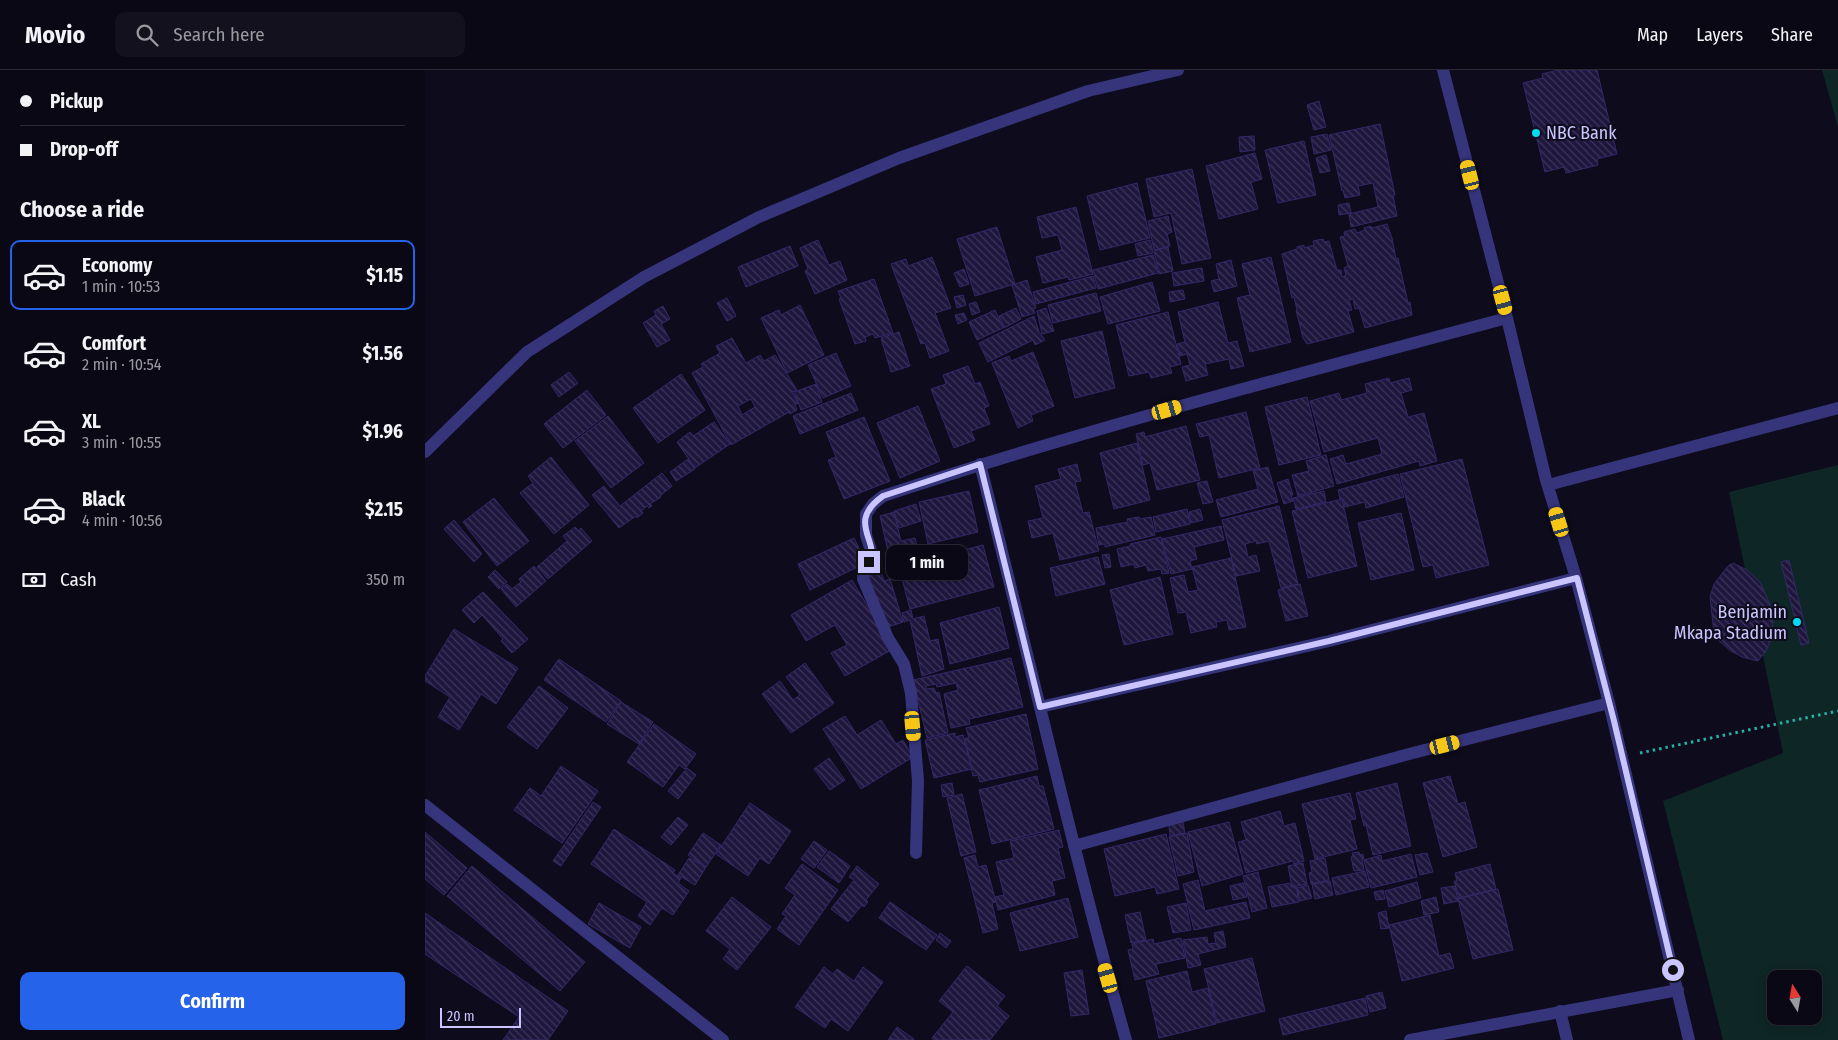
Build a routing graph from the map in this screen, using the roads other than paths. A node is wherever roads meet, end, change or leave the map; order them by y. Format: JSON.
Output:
{"nodes":[{"id":1,"x":1178,"y":70,"type":"edge"},
{"id":2,"x":1443,"y":70,"type":"edge"},
{"id":3,"x":1507,"y":318,"type":"junction"},
{"id":4,"x":1838,"y":408,"type":"edge"},
{"id":5,"x":425,"y":452,"type":"edge"},
{"id":6,"x":980,"y":464,"type":"junction"},
{"id":7,"x":1548,"y":485,"type":"junction"},
{"id":8,"x":1577,"y":578,"type":"junction"},
{"id":9,"x":1609,"y":703,"type":"junction"},
{"id":10,"x":1040,"y":707,"type":"junction"},
{"id":11,"x":425,"y":805,"type":"edge"},
{"id":12,"x":1074,"y":846,"type":"junction"},
{"id":13,"x":916,"y":853,"type":"dead end"},
{"id":14,"x":1678,"y":990,"type":"junction"},
{"id":15,"x":1560,"y":1012,"type":"junction"},
{"id":16,"x":723,"y":1040,"type":"edge"},
{"id":17,"x":1126,"y":1040,"type":"edge"},
{"id":18,"x":1410,"y":1040,"type":"edge"},
{"id":19,"x":1567,"y":1040,"type":"edge"},
{"id":20,"x":1689,"y":1040,"type":"edge"}],
"edges":[{"from":1,"to":5,"type":"street"},
{"from":2,"to":3,"type":"street"},
{"from":3,"to":6,"type":"street"},
{"from":3,"to":7,"type":"street"},
{"from":4,"to":7,"type":"street"},
{"from":6,"to":10,"type":"street"},
{"from":6,"to":13,"type":"street"},
{"from":7,"to":8,"type":"street"},
{"from":8,"to":9,"type":"street"},
{"from":8,"to":10,"type":"street"},
{"from":9,"to":12,"type":"street"},
{"from":9,"to":14,"type":"street"},
{"from":10,"to":12,"type":"street"},
{"from":11,"to":16,"type":"street"},
{"from":12,"to":17,"type":"street"},
{"from":14,"to":15,"type":"street"},
{"from":14,"to":20,"type":"street"},
{"from":15,"to":18,"type":"street"},
{"from":15,"to":19,"type":"street"}]}
